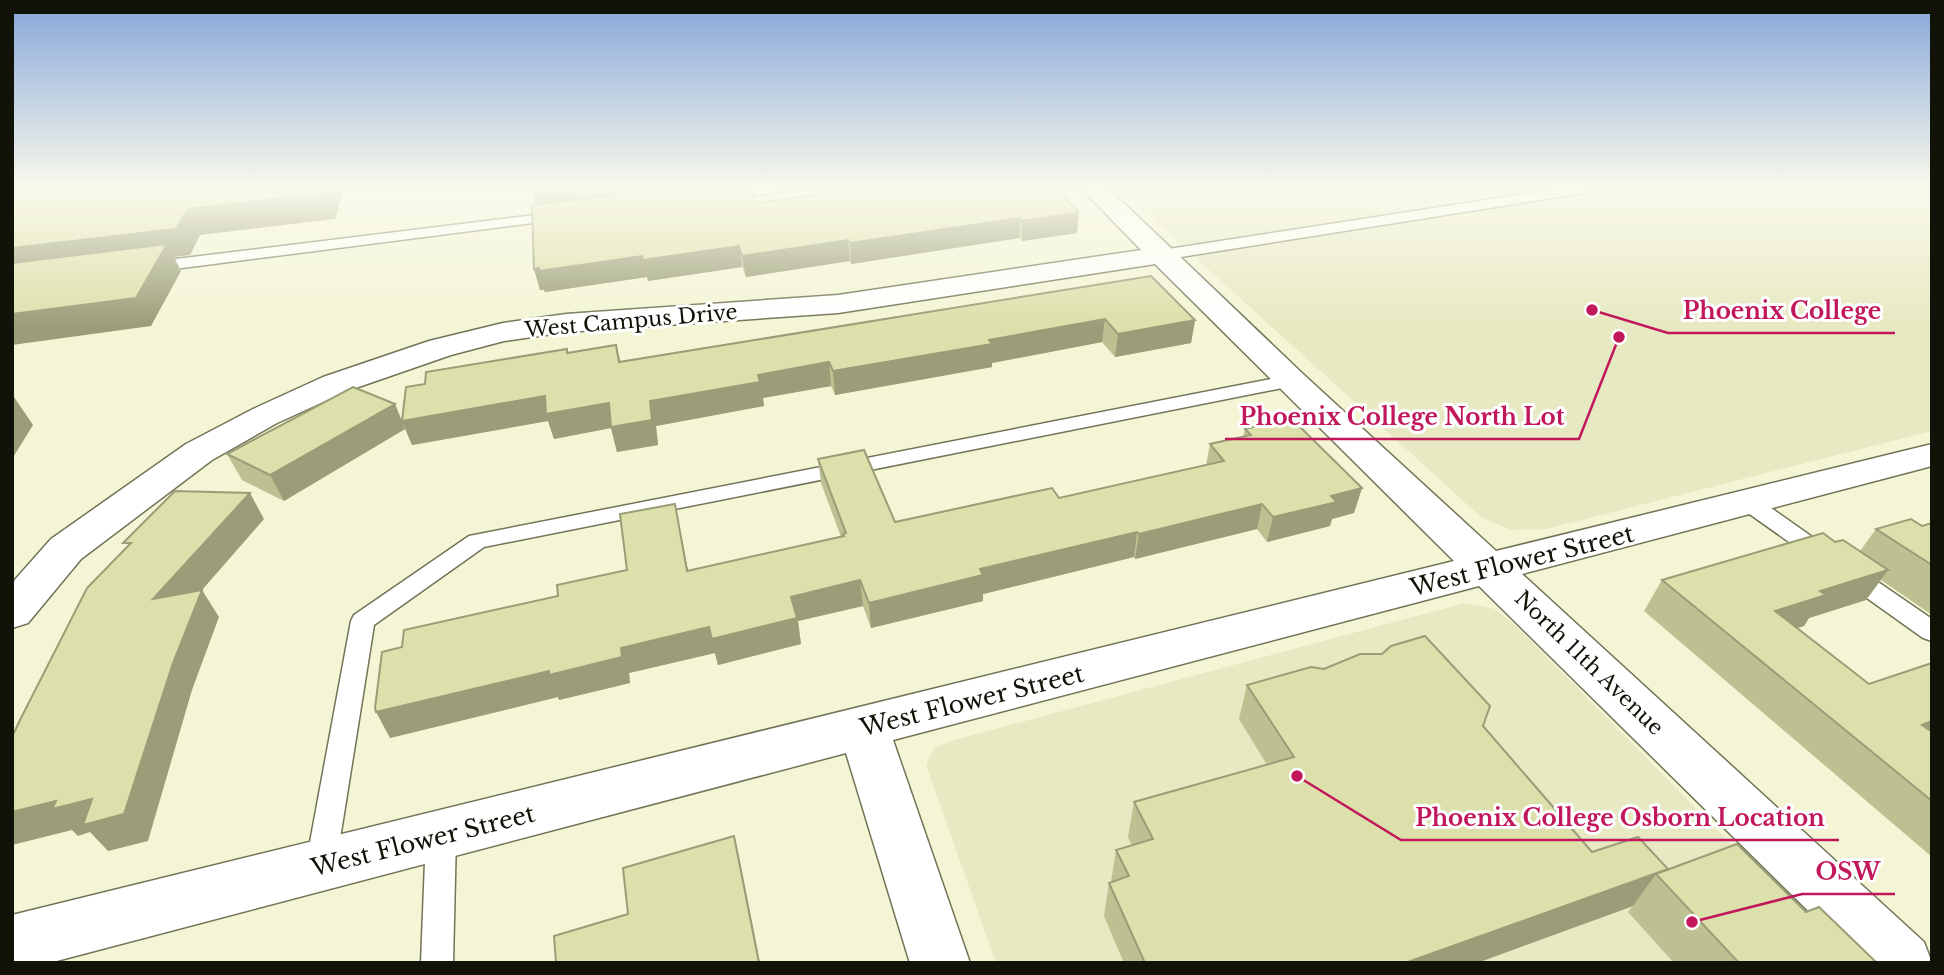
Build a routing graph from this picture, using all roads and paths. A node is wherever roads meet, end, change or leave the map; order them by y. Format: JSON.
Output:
{"nodes":[{"id":1,"x":419,"y":234,"type":"edge"},
{"id":2,"x":1140,"y":234,"type":"edge"},
{"id":3,"x":1299,"y":234,"type":"edge"},
{"id":4,"x":1162,"y":255,"type":"junction"},
{"id":5,"x":136,"y":269,"type":"edge"},
{"id":6,"x":1291,"y":381,"type":"junction"},
{"id":7,"x":1932,"y":455,"type":"edge"},
{"id":8,"x":1749,"y":503,"type":"junction"},
{"id":9,"x":1491,"y":570,"type":"junction"},
{"id":10,"x":12,"y":612,"type":"edge"},
{"id":11,"x":1932,"y":632,"type":"edge"},
{"id":12,"x":864,"y":729,"type":"junction"},
{"id":13,"x":441,"y":836,"type":"junction"},
{"id":14,"x":320,"y":867,"type":"junction"},
{"id":15,"x":12,"y":944,"type":"edge"},
{"id":16,"x":437,"y":963,"type":"edge"},
{"id":17,"x":940,"y":963,"type":"edge"},
{"id":18,"x":1903,"y":963,"type":"edge"}],
"edges":[{"from":1,"to":5,"type":"lane"},
{"from":2,"to":4,"type":"street","name":"North 11th Avenue"},
{"from":3,"to":4,"type":"lane"},
{"from":4,"to":6,"type":"street","name":"North 11th Avenue"},
{"from":4,"to":10,"type":"street","name":"West Campus Drive"},
{"from":6,"to":9,"type":"street","name":"North 11th Avenue"},
{"from":6,"to":14,"type":"lane"},
{"from":7,"to":8,"type":"street","name":"West Flower Street"},
{"from":8,"to":9,"type":"street","name":"West Flower Street"},
{"from":8,"to":11,"type":"lane"},
{"from":9,"to":12,"type":"street","name":"West Flower Street"},
{"from":9,"to":18,"type":"street","name":"North 11th Avenue"},
{"from":12,"to":13,"type":"street","name":"West Flower Street"},
{"from":12,"to":17,"type":"street"},
{"from":13,"to":14,"type":"street","name":"West Flower Street"},
{"from":13,"to":16,"type":"lane"},
{"from":14,"to":15,"type":"street","name":"West Flower Street"}]}
